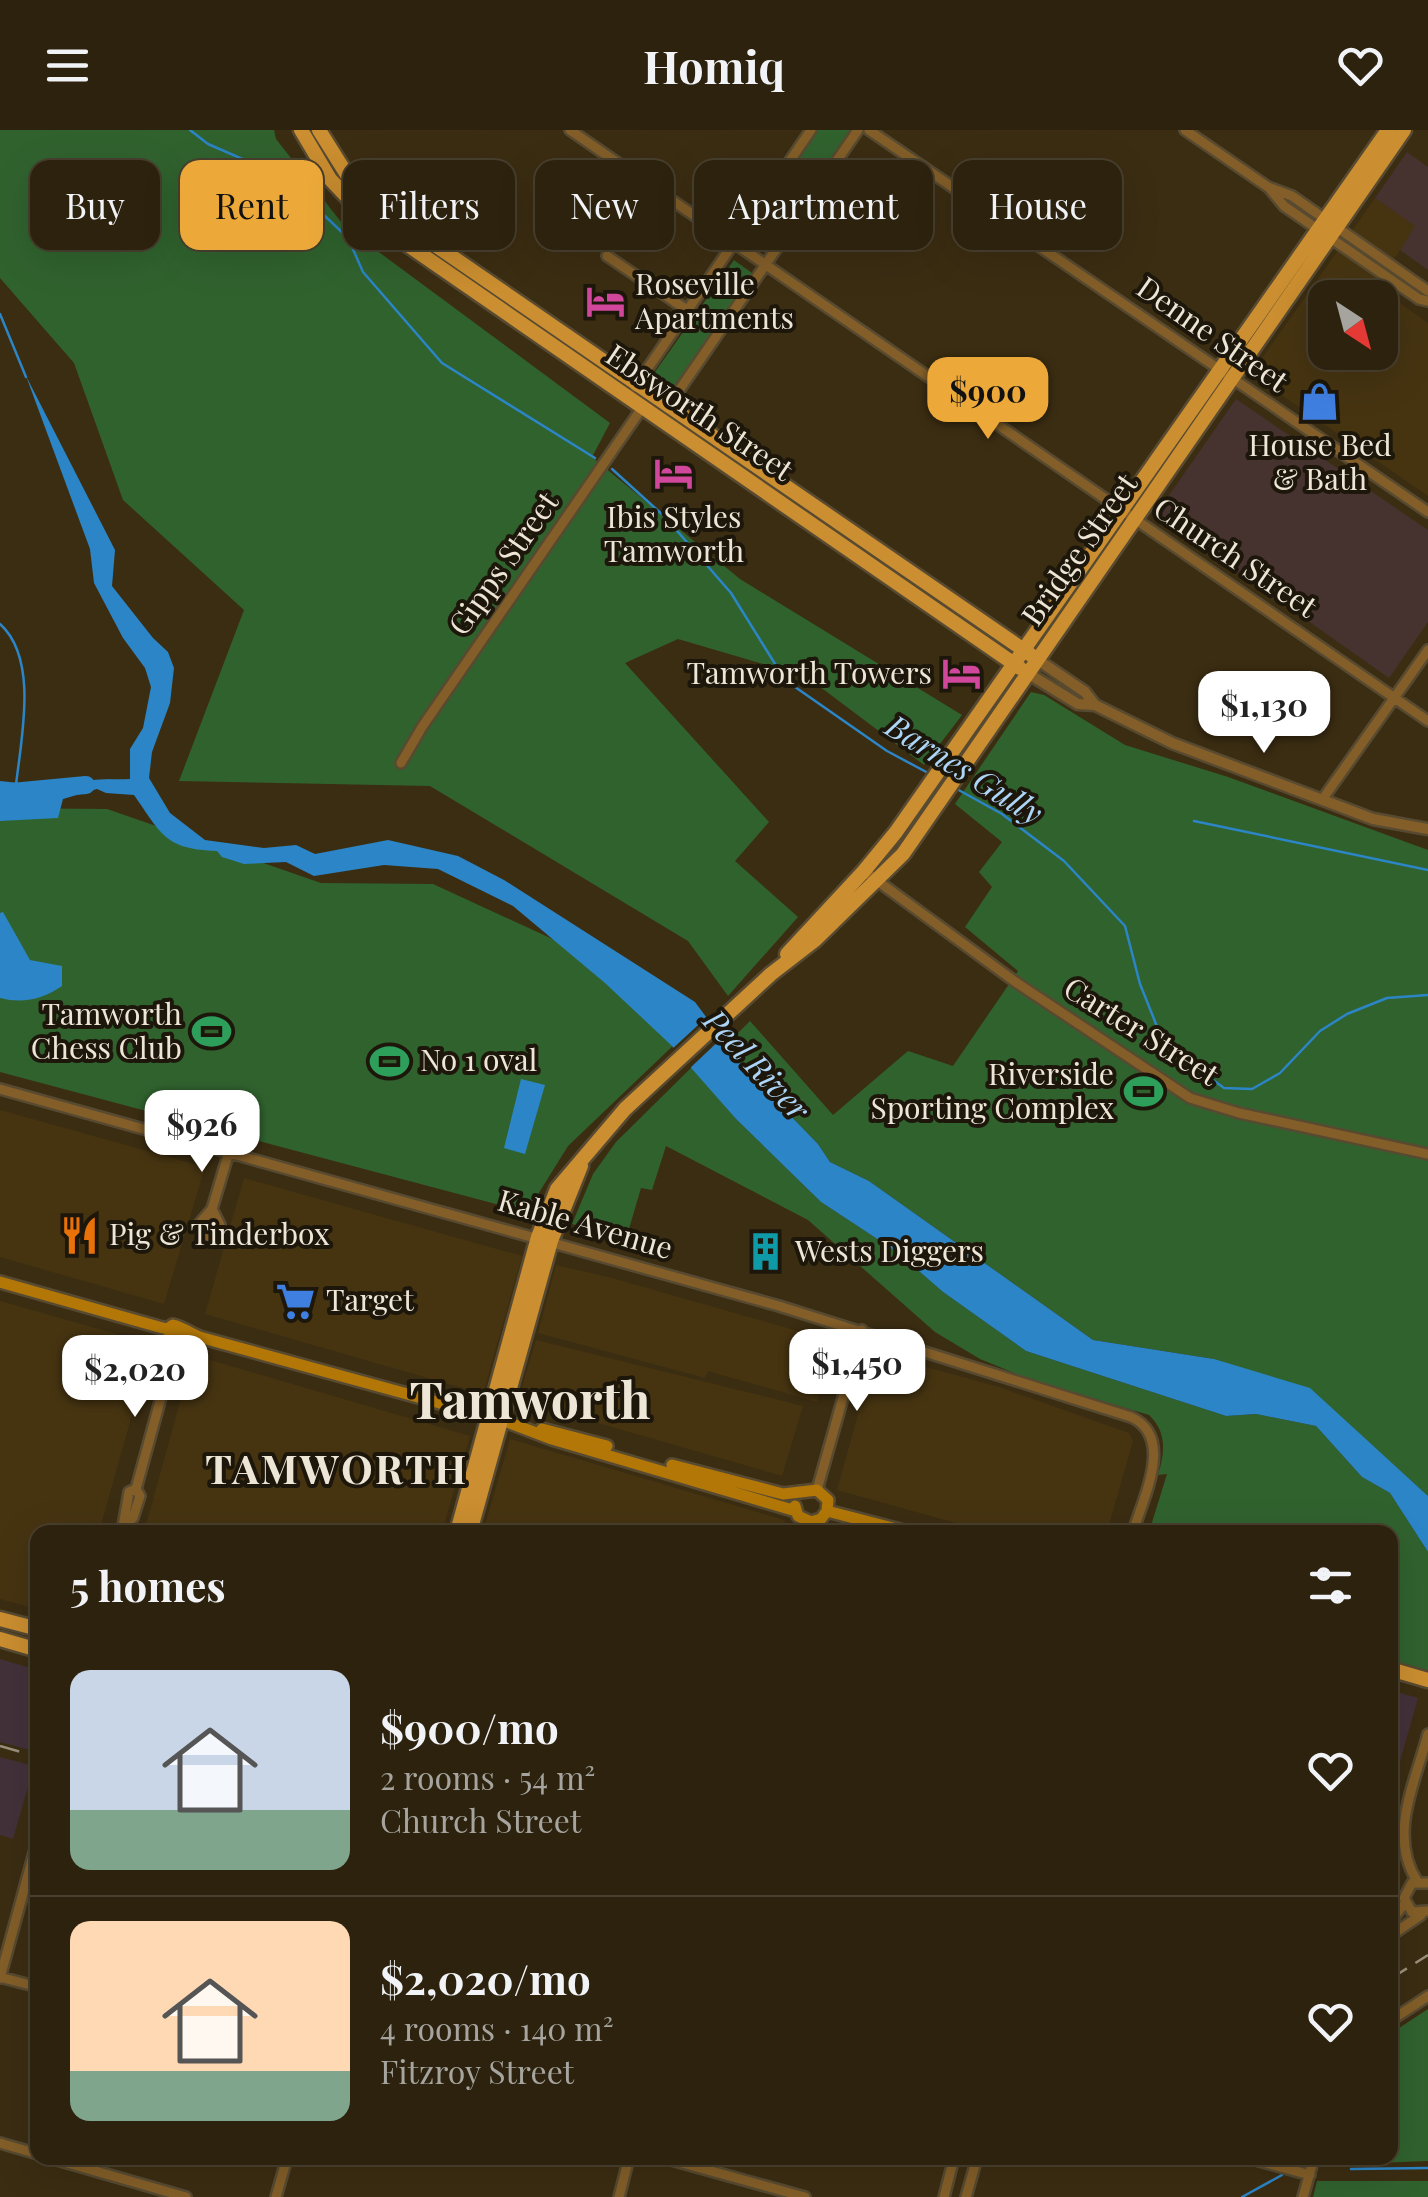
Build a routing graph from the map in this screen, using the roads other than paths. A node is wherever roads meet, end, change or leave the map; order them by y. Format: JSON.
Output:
{"nodes":[{"id":1,"x":301,"y":130,"type":"edge"},
{"id":2,"x":570,"y":130,"type":"edge"},
{"id":3,"x":810,"y":130,"type":"edge"},
{"id":4,"x":858,"y":130,"type":"edge"},
{"id":5,"x":869,"y":130,"type":"edge"},
{"id":6,"x":1185,"y":130,"type":"edge"},
{"id":7,"x":1388,"y":130,"type":"edge"},
{"id":8,"x":1404,"y":130,"type":"edge"},
{"id":9,"x":322,"y":136,"type":"edge"},
{"id":10,"x":790,"y":160,"type":"edge"},
{"id":11,"x":694,"y":215,"type":"edge"},
{"id":12,"x":1328,"y":228,"type":"junction"},
{"id":13,"x":729,"y":250,"type":"edge"},
{"id":14,"x":744,"y":250,"type":"edge"},
{"id":15,"x":607,"y":256,"type":"dead end"},
{"id":16,"x":766,"y":266,"type":"junction"},
{"id":17,"x":1428,"y":290,"type":"edge"},
{"id":18,"x":1428,"y":301,"type":"edge"},
{"id":19,"x":687,"y":310,"type":"junction"},
{"id":20,"x":1226,"y":375,"type":"junction"},
{"id":21,"x":636,"y":384,"type":"junction"},
{"id":22,"x":641,"y":401,"type":"junction"},
{"id":23,"x":663,"y":413,"type":"junction"},
{"id":24,"x":1428,"y":512,"type":"edge"},
{"id":25,"x":1129,"y":516,"type":"junction"},
{"id":26,"x":1428,"y":650,"type":"edge"},
{"id":27,"x":1024,"y":651,"type":"junction"},
{"id":28,"x":1038,"y":660,"type":"junction"},
{"id":29,"x":1014,"y":664,"type":"junction"},
{"id":30,"x":1030,"y":674,"type":"junction"},
{"id":31,"x":1394,"y":698,"type":"junction"},
{"id":32,"x":1095,"y":706,"type":"junction"},
{"id":33,"x":1428,"y":721,"type":"edge"},
{"id":34,"x":400,"y":762,"type":"dead end"},
{"id":35,"x":1322,"y":800,"type":"junction"},
{"id":36,"x":1428,"y":829,"type":"edge"},
{"id":37,"x":870,"y":876,"type":"junction"},
{"id":38,"x":0,"y":1089,"type":"edge"},
{"id":39,"x":228,"y":1152,"type":"junction"},
{"id":40,"x":1428,"y":1154,"type":"edge"},
{"id":41,"x":212,"y":1209,"type":"dead end"},
{"id":42,"x":545,"y":1239,"type":"junction"},
{"id":43,"x":0,"y":1282,"type":"edge"},
{"id":44,"x":862,"y":1330,"type":"junction"},
{"id":45,"x":180,"y":1335,"type":"junction"},
{"id":46,"x":496,"y":1419,"type":"junction"},
{"id":47,"x":525,"y":1427,"type":"junction"},
{"id":48,"x":817,"y":1490,"type":"junction"},
{"id":49,"x":799,"y":1494,"type":"junction"},
{"id":50,"x":796,"y":1511,"type":"junction"},
{"id":51,"x":828,"y":1511,"type":"junction"},
{"id":52,"x":124,"y":1525,"type":"edge"},
{"id":53,"x":459,"y":1525,"type":"edge"},
{"id":54,"x":472,"y":1525,"type":"edge"},
{"id":55,"x":804,"y":1525,"type":"edge"},
{"id":56,"x":809,"y":1525,"type":"edge"},
{"id":57,"x":881,"y":1525,"type":"edge"},
{"id":58,"x":1136,"y":1525,"type":"edge"},
{"id":59,"x":0,"y":1619,"type":"edge"},
{"id":60,"x":30,"y":1627,"type":"edge"},
{"id":61,"x":0,"y":1639,"type":"edge"},
{"id":62,"x":30,"y":1648,"type":"edge"},
{"id":63,"x":1398,"y":1671,"type":"edge"},
{"id":64,"x":1428,"y":1680,"type":"edge"},
{"id":65,"x":1428,"y":1734,"type":"edge"},
{"id":66,"x":30,"y":1867,"type":"edge"},
{"id":67,"x":1422,"y":1882,"type":"edge"},
{"id":68,"x":1405,"y":1903,"type":"junction"},
{"id":69,"x":1398,"y":1912,"type":"edge"},
{"id":70,"x":1426,"y":1912,"type":"edge"},
{"id":71,"x":1398,"y":1931,"type":"edge"},
{"id":72,"x":0,"y":1977,"type":"edge"},
{"id":73,"x":30,"y":1985,"type":"edge"},
{"id":74,"x":1428,"y":1996,"type":"edge"},
{"id":75,"x":1398,"y":2015,"type":"edge"},
{"id":76,"x":0,"y":2143,"type":"edge"},
{"id":77,"x":30,"y":2152,"type":"edge"},
{"id":78,"x":74,"y":2165,"type":"edge"},
{"id":79,"x":285,"y":2165,"type":"edge"},
{"id":80,"x":627,"y":2165,"type":"edge"},
{"id":81,"x":689,"y":2165,"type":"edge"},
{"id":82,"x":952,"y":2165,"type":"edge"},
{"id":83,"x":975,"y":2165,"type":"edge"},
{"id":84,"x":1274,"y":2165,"type":"edge"},
{"id":85,"x":1312,"y":2165,"type":"edge"},
{"id":86,"x":1310,"y":2175,"type":"junction"},
{"id":87,"x":186,"y":2197,"type":"edge"},
{"id":88,"x":276,"y":2197,"type":"edge"},
{"id":89,"x":619,"y":2197,"type":"edge"},
{"id":90,"x":806,"y":2197,"type":"edge"},
{"id":91,"x":944,"y":2197,"type":"edge"},
{"id":92,"x":966,"y":2197,"type":"edge"},
{"id":93,"x":1303,"y":2197,"type":"edge"}],
"edges":[{"from":1,"to":22,"type":"main road","name":"Ebsworth Street"},
{"from":2,"to":11,"type":"street","name":"Church Street"},
{"from":3,"to":10,"type":"street"},
{"from":4,"to":16,"type":"street"},
{"from":5,"to":20,"type":"street","name":"Denne Street"},
{"from":6,"to":12,"type":"street"},
{"from":7,"to":12,"type":"main road","name":"Bridge Street"},
{"from":8,"to":12,"type":"main road","name":"Bridge Street"},
{"from":9,"to":21,"type":"main road","name":"Ebsworth Street"},
{"from":12,"to":17,"type":"street"},
{"from":12,"to":18,"type":"street"},
{"from":12,"to":20,"type":"main road","name":"Bridge Street"},
{"from":13,"to":19,"type":"street"},
{"from":14,"to":16,"type":"street","name":"Church Street"},
{"from":15,"to":19,"type":"street"},
{"from":16,"to":23,"type":"street"},
{"from":16,"to":25,"type":"street","name":"Church Street"},
{"from":19,"to":21,"type":"street"},
{"from":20,"to":24,"type":"street","name":"Denne Street"},
{"from":20,"to":25,"type":"main road","name":"Bridge Street"},
{"from":21,"to":22,"type":"main road","name":"Ebsworth Street"},
{"from":22,"to":23,"type":"main road","name":"Ebsworth Street"},
{"from":22,"to":34,"type":"street","name":"Gipps Street"},
{"from":23,"to":27,"type":"main road","name":"Ebsworth Street"},
{"from":23,"to":29,"type":"main road","name":"Ebsworth Street"},
{"from":25,"to":27,"type":"main road","name":"Bridge Street"},
{"from":25,"to":28,"type":"main road","name":"Bridge Street"},
{"from":25,"to":31,"type":"street","name":"Church Street"},
{"from":26,"to":31,"type":"street"},
{"from":27,"to":28,"type":"main road","name":"Ebsworth Street"},
{"from":27,"to":29,"type":"main road","name":"Bridge Street"},
{"from":28,"to":30,"type":"main road","name":"Bridge Street"},
{"from":28,"to":32,"type":"street","name":"Ebsworth Street"},
{"from":29,"to":30,"type":"main road","name":"Ebsworth Street"},
{"from":29,"to":37,"type":"main road","name":"Bridge Street"},
{"from":30,"to":32,"type":"street","name":"Ebsworth Street"},
{"from":30,"to":37,"type":"main road","name":"Bridge Street"},
{"from":31,"to":33,"type":"street","name":"Church Street"},
{"from":31,"to":35,"type":"street"},
{"from":32,"to":35,"type":"street","name":"Ebsworth Street"},
{"from":35,"to":36,"type":"street","name":"Ebsworth Street"},
{"from":37,"to":40,"type":"street","name":"Carter Street"},
{"from":37,"to":42,"type":"main road","name":"Bridge Street"},
{"from":38,"to":39,"type":"street","name":"Kable Avenue"},
{"from":39,"to":41,"type":"street"},
{"from":39,"to":42,"type":"street","name":"Kable Avenue"},
{"from":42,"to":44,"type":"street","name":"Kable Avenue"},
{"from":42,"to":46,"type":"main road","name":"Bridge Street"},
{"from":43,"to":45,"type":"main road"},
{"from":44,"to":48,"type":"street"},
{"from":44,"to":58,"type":"street","name":"Kable Avenue"},
{"from":45,"to":46,"type":"main road"},
{"from":45,"to":52,"type":"street"},
{"from":46,"to":47,"type":"main road"},
{"from":46,"to":53,"type":"main road"},
{"from":46,"to":54,"type":"main road"},
{"from":47,"to":49,"type":"main road"},
{"from":47,"to":50,"type":"main road"},
{"from":48,"to":49,"type":"main road"},
{"from":48,"to":51,"type":"main road"},
{"from":49,"to":50,"type":"main road"},
{"from":50,"to":55,"type":"main road"},
{"from":51,"to":56,"type":"main road"},
{"from":51,"to":57,"type":"main road"},
{"from":59,"to":60,"type":"main road"},
{"from":61,"to":62,"type":"main road"},
{"from":63,"to":64,"type":"main road"},
{"from":65,"to":67,"type":"street"},
{"from":66,"to":72,"type":"street"},
{"from":67,"to":68,"type":"street"},
{"from":68,"to":69,"type":"street"},
{"from":68,"to":70,"type":"street"},
{"from":70,"to":71,"type":"street"},
{"from":72,"to":73,"type":"street"},
{"from":74,"to":75,"type":"street"},
{"from":76,"to":77,"type":"street"},
{"from":78,"to":87,"type":"street"},
{"from":79,"to":88,"type":"street"},
{"from":80,"to":89,"type":"street"},
{"from":81,"to":90,"type":"street"},
{"from":82,"to":91,"type":"street"},
{"from":83,"to":92,"type":"street"},
{"from":84,"to":86,"type":"street"},
{"from":85,"to":86,"type":"street"},
{"from":86,"to":93,"type":"street"}]}
